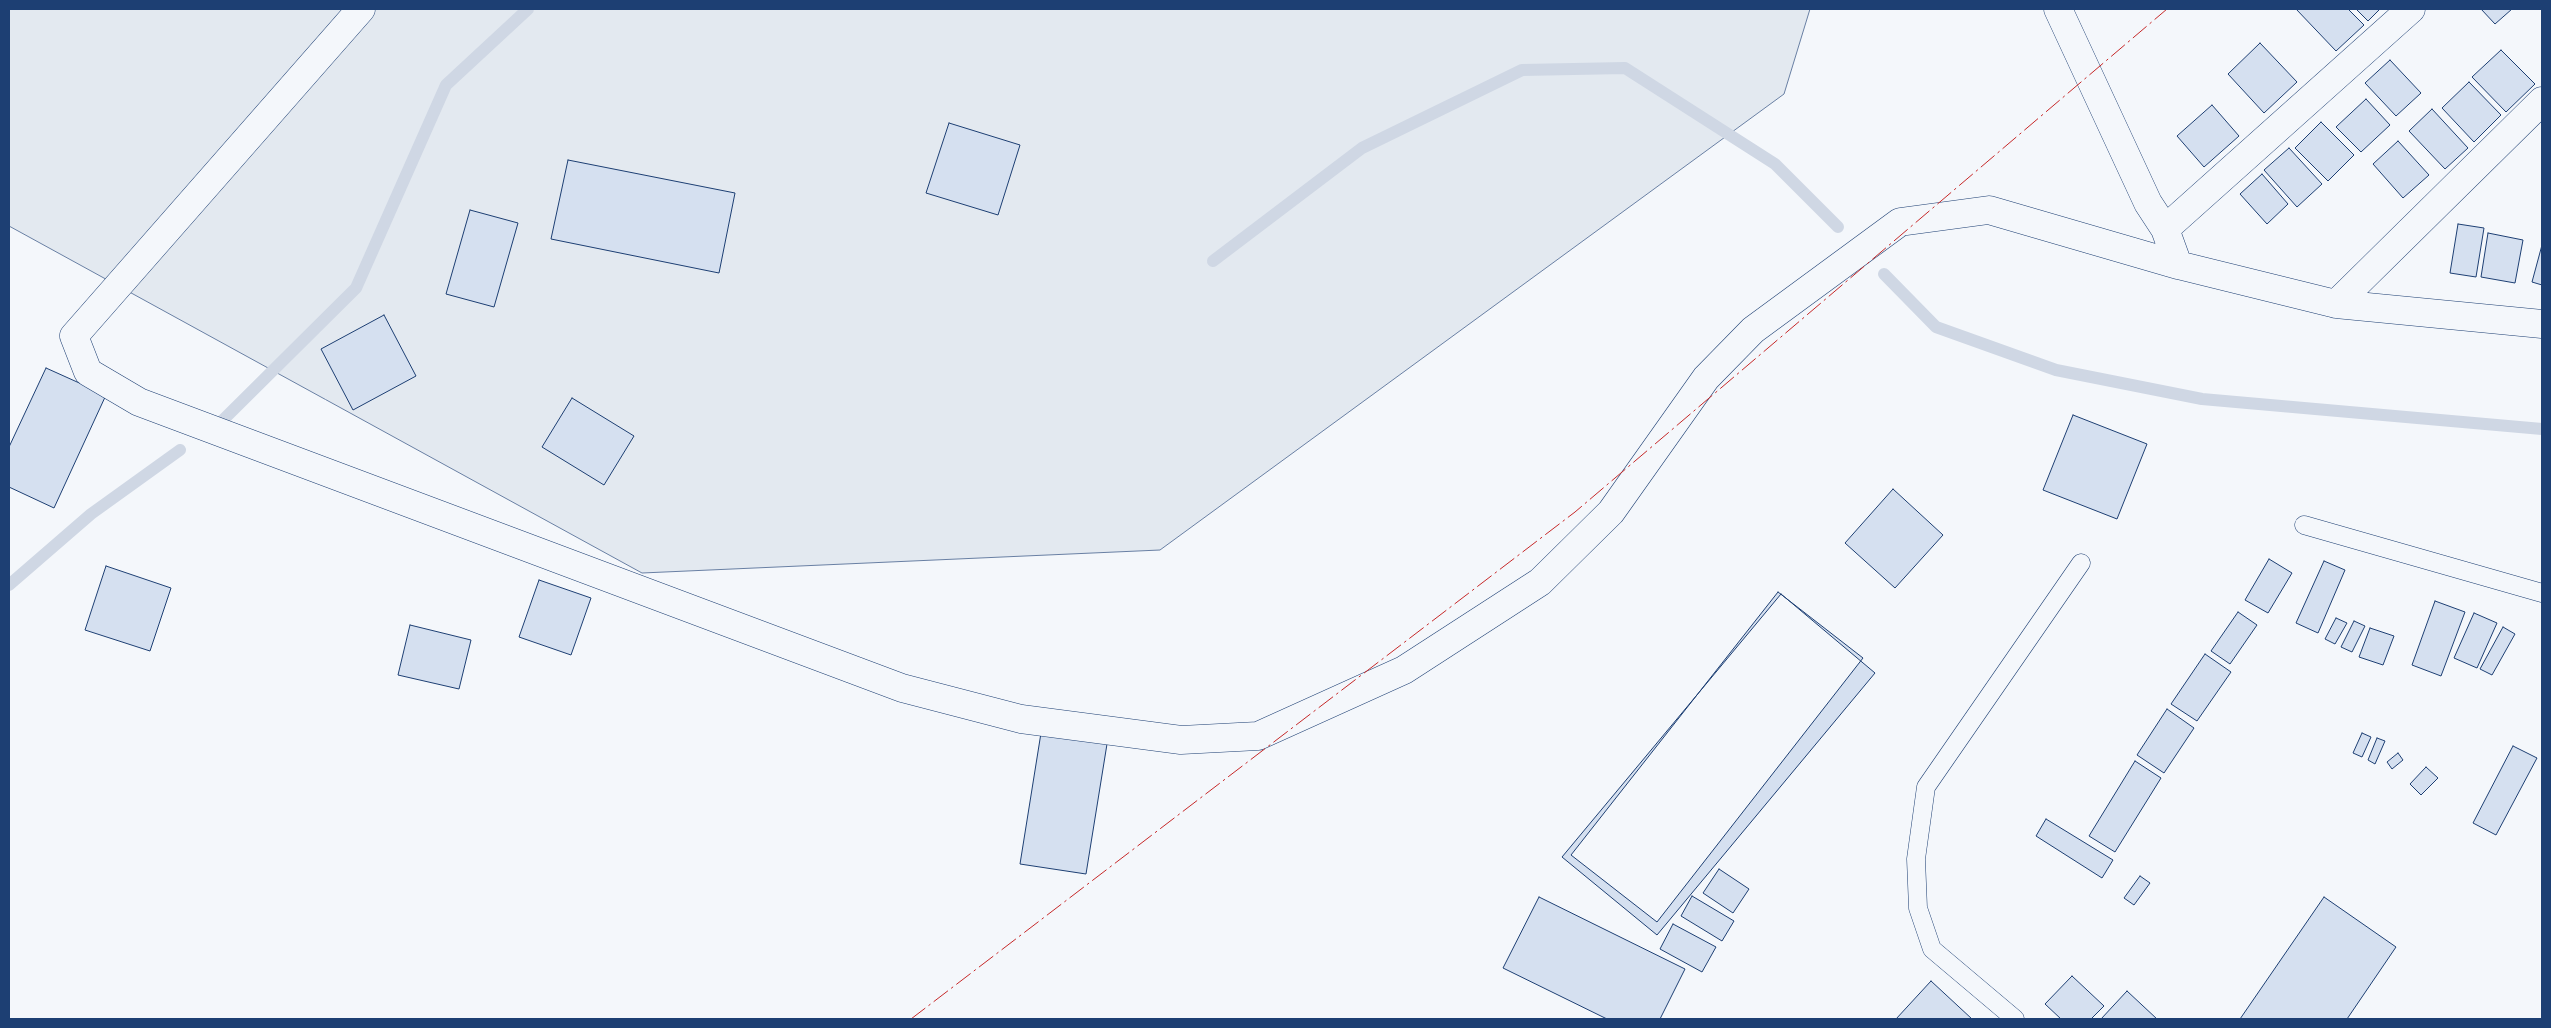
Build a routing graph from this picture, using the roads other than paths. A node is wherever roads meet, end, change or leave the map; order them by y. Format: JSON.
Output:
{"nodes":[{"id":1,"x":361,"y":9,"type":"edge"},
{"id":2,"x":2058,"y":9,"type":"edge"},
{"id":3,"x":2410,"y":9,"type":"edge"},
{"id":4,"x":2542,"y":101,"type":"edge"},
{"id":5,"x":2165,"y":229,"type":"junction"},
{"id":6,"x":2178,"y":265,"type":"junction"},
{"id":7,"x":2336,"y":304,"type":"junction"},
{"id":8,"x":2542,"y":324,"type":"edge"},
{"id":9,"x":2304,"y":525,"type":"dead end"},
{"id":10,"x":2081,"y":563,"type":"dead end"},
{"id":11,"x":2542,"y":593,"type":"edge"},
{"id":12,"x":2015,"y":1019,"type":"edge"}],
"edges":[{"from":1,"to":6,"type":"street"},
{"from":2,"to":5,"type":"street"},
{"from":3,"to":5,"type":"street"},
{"from":4,"to":7,"type":"street"},
{"from":5,"to":6,"type":"street"},
{"from":6,"to":7,"type":"street"},
{"from":7,"to":8,"type":"street"},
{"from":9,"to":11,"type":"lane"},
{"from":10,"to":12,"type":"lane"}]}
